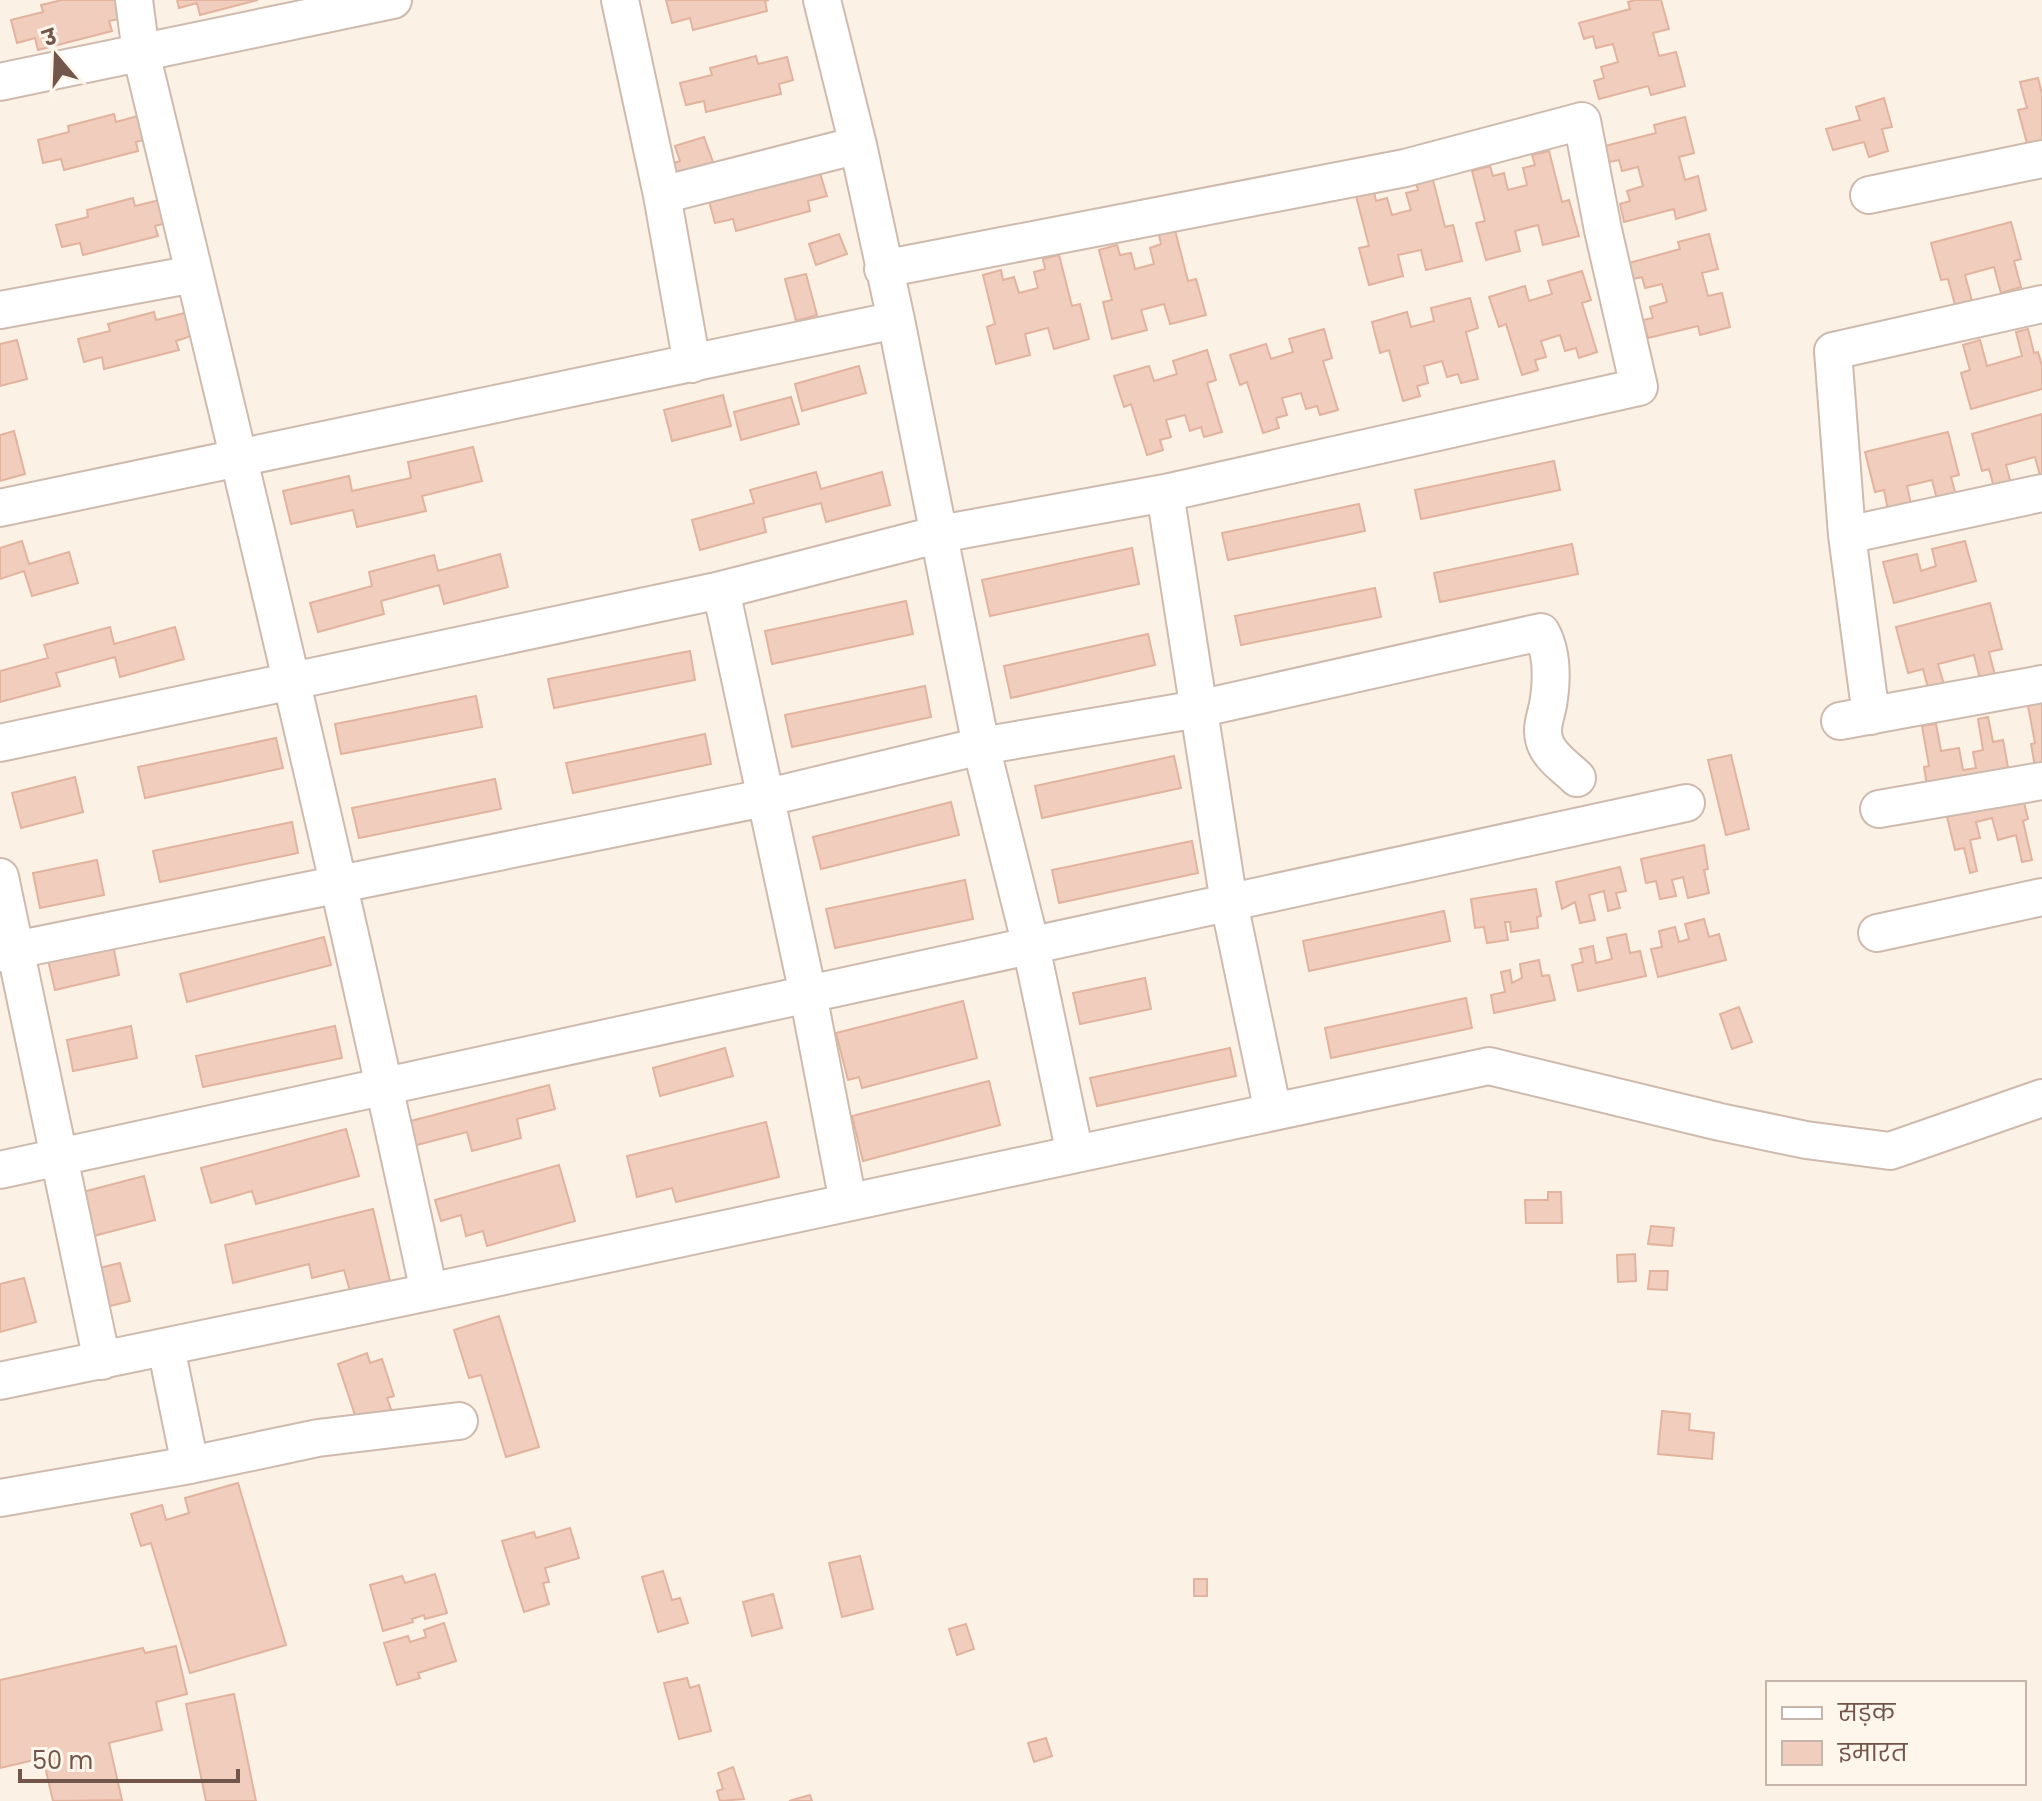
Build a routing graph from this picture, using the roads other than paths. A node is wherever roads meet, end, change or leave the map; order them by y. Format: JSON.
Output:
{"nodes":[{"id":1,"x":134,"y":0,"type":"edge"},
{"id":2,"x":393,"y":0,"type":"edge"},
{"id":3,"x":620,"y":0,"type":"edge"},
{"id":4,"x":822,"y":0,"type":"edge"},
{"id":5,"x":141,"y":53,"type":"junction"},
{"id":6,"x":0,"y":82,"type":"edge"},
{"id":7,"x":858,"y":145,"type":"junction"},
{"id":8,"x":2042,"y":159,"type":"edge"},
{"id":9,"x":662,"y":195,"type":"junction"},
{"id":10,"x":1869,"y":195,"type":"dead end"},
{"id":11,"x":883,"y":269,"type":"junction"},
{"id":12,"x":194,"y":274,"type":"junction"},
{"id":13,"x":2042,"y":304,"type":"edge"},
{"id":14,"x":0,"y":310,"type":"edge"},
{"id":15,"x":896,"y":320,"type":"junction"},
{"id":16,"x":692,"y":364,"type":"junction"},
{"id":17,"x":239,"y":458,"type":"junction"},
{"id":18,"x":1165,"y":493,"type":"junction"},
{"id":19,"x":2042,"y":493,"type":"edge"},
{"id":20,"x":0,"y":508,"type":"edge"},
{"id":21,"x":940,"y":534,"type":"junction"},
{"id":22,"x":1847,"y":535,"type":"junction"},
{"id":23,"x":721,"y":590,"type":"junction"},
{"id":24,"x":292,"y":682,"type":"junction"},
{"id":25,"x":2042,"y":684,"type":"edge"},
{"id":26,"x":1198,"y":709,"type":"junction"},
{"id":27,"x":0,"y":743,"type":"edge"},
{"id":28,"x":981,"y":746,"type":"junction"},
{"id":29,"x":1577,"y":778,"type":"dead end"},
{"id":30,"x":2042,"y":781,"type":"edge"},
{"id":31,"x":764,"y":798,"type":"junction"},
{"id":32,"x":1686,"y":803,"type":"dead end"},
{"id":33,"x":1879,"y":809,"type":"dead end"},
{"id":34,"x":0,"y":877,"type":"edge"},
{"id":35,"x":338,"y":883,"type":"junction"},
{"id":36,"x":2042,"y":897,"type":"edge"},
{"id":37,"x":1229,"y":903,"type":"junction"},
{"id":38,"x":1877,"y":933,"type":"dead end"},
{"id":39,"x":1031,"y":946,"type":"junction"},
{"id":40,"x":8,"y":951,"type":"edge"},
{"id":41,"x":808,"y":994,"type":"junction"},
{"id":42,"x":385,"y":1087,"type":"junction"},
{"id":43,"x":2042,"y":1098,"type":"edge"},
{"id":44,"x":1273,"y":1112,"type":"junction"},
{"id":45,"x":1075,"y":1154,"type":"junction"},
{"id":46,"x":59,"y":1157,"type":"junction"},
{"id":47,"x":0,"y":1170,"type":"edge"},
{"id":48,"x":848,"y":1202,"type":"junction"},
{"id":49,"x":429,"y":1292,"type":"junction"},
{"id":50,"x":166,"y":1347,"type":"junction"},
{"id":51,"x":102,"y":1361,"type":"junction"},
{"id":52,"x":0,"y":1381,"type":"edge"},
{"id":53,"x":459,"y":1421,"type":"dead end"},
{"id":54,"x":190,"y":1465,"type":"junction"},
{"id":55,"x":0,"y":1498,"type":"edge"}],
"edges":[{"from":1,"to":5,"type":"street"},
{"from":2,"to":5,"type":"street"},
{"from":3,"to":9,"type":"street"},
{"from":4,"to":7,"type":"street"},
{"from":5,"to":6,"type":"street"},
{"from":5,"to":12,"type":"street"},
{"from":7,"to":9,"type":"street"},
{"from":7,"to":11,"type":"street"},
{"from":8,"to":10,"type":"street"},
{"from":9,"to":16,"type":"street"},
{"from":11,"to":15,"type":"street"},
{"from":11,"to":18,"type":"street"},
{"from":12,"to":14,"type":"street"},
{"from":12,"to":17,"type":"street"},
{"from":13,"to":22,"type":"street"},
{"from":15,"to":16,"type":"street"},
{"from":15,"to":21,"type":"street"},
{"from":16,"to":17,"type":"street"},
{"from":17,"to":20,"type":"street"},
{"from":17,"to":24,"type":"street"},
{"from":18,"to":21,"type":"street"},
{"from":18,"to":26,"type":"street"},
{"from":19,"to":22,"type":"street"},
{"from":21,"to":23,"type":"street"},
{"from":21,"to":28,"type":"street"},
{"from":22,"to":25,"type":"street"},
{"from":23,"to":24,"type":"street"},
{"from":23,"to":31,"type":"street"},
{"from":24,"to":27,"type":"street"},
{"from":24,"to":35,"type":"street"},
{"from":26,"to":28,"type":"street"},
{"from":26,"to":29,"type":"street"},
{"from":26,"to":37,"type":"street"},
{"from":28,"to":31,"type":"street"},
{"from":28,"to":39,"type":"street"},
{"from":30,"to":33,"type":"street"},
{"from":31,"to":35,"type":"street"},
{"from":31,"to":41,"type":"street"},
{"from":32,"to":37,"type":"street"},
{"from":34,"to":40,"type":"street"},
{"from":35,"to":40,"type":"street"},
{"from":35,"to":42,"type":"street"},
{"from":36,"to":38,"type":"street"},
{"from":37,"to":39,"type":"street"},
{"from":37,"to":44,"type":"street"},
{"from":39,"to":41,"type":"street"},
{"from":39,"to":45,"type":"street"},
{"from":40,"to":46,"type":"street"},
{"from":41,"to":42,"type":"street"},
{"from":41,"to":48,"type":"street"},
{"from":42,"to":46,"type":"street"},
{"from":42,"to":49,"type":"street"},
{"from":43,"to":44,"type":"street"},
{"from":44,"to":45,"type":"street"},
{"from":45,"to":48,"type":"street"},
{"from":46,"to":47,"type":"street"},
{"from":46,"to":51,"type":"street"},
{"from":48,"to":49,"type":"street"},
{"from":49,"to":50,"type":"street"},
{"from":50,"to":51,"type":"street"},
{"from":50,"to":54,"type":"street"},
{"from":51,"to":52,"type":"street"},
{"from":53,"to":54,"type":"street"},
{"from":54,"to":55,"type":"street"}]}
